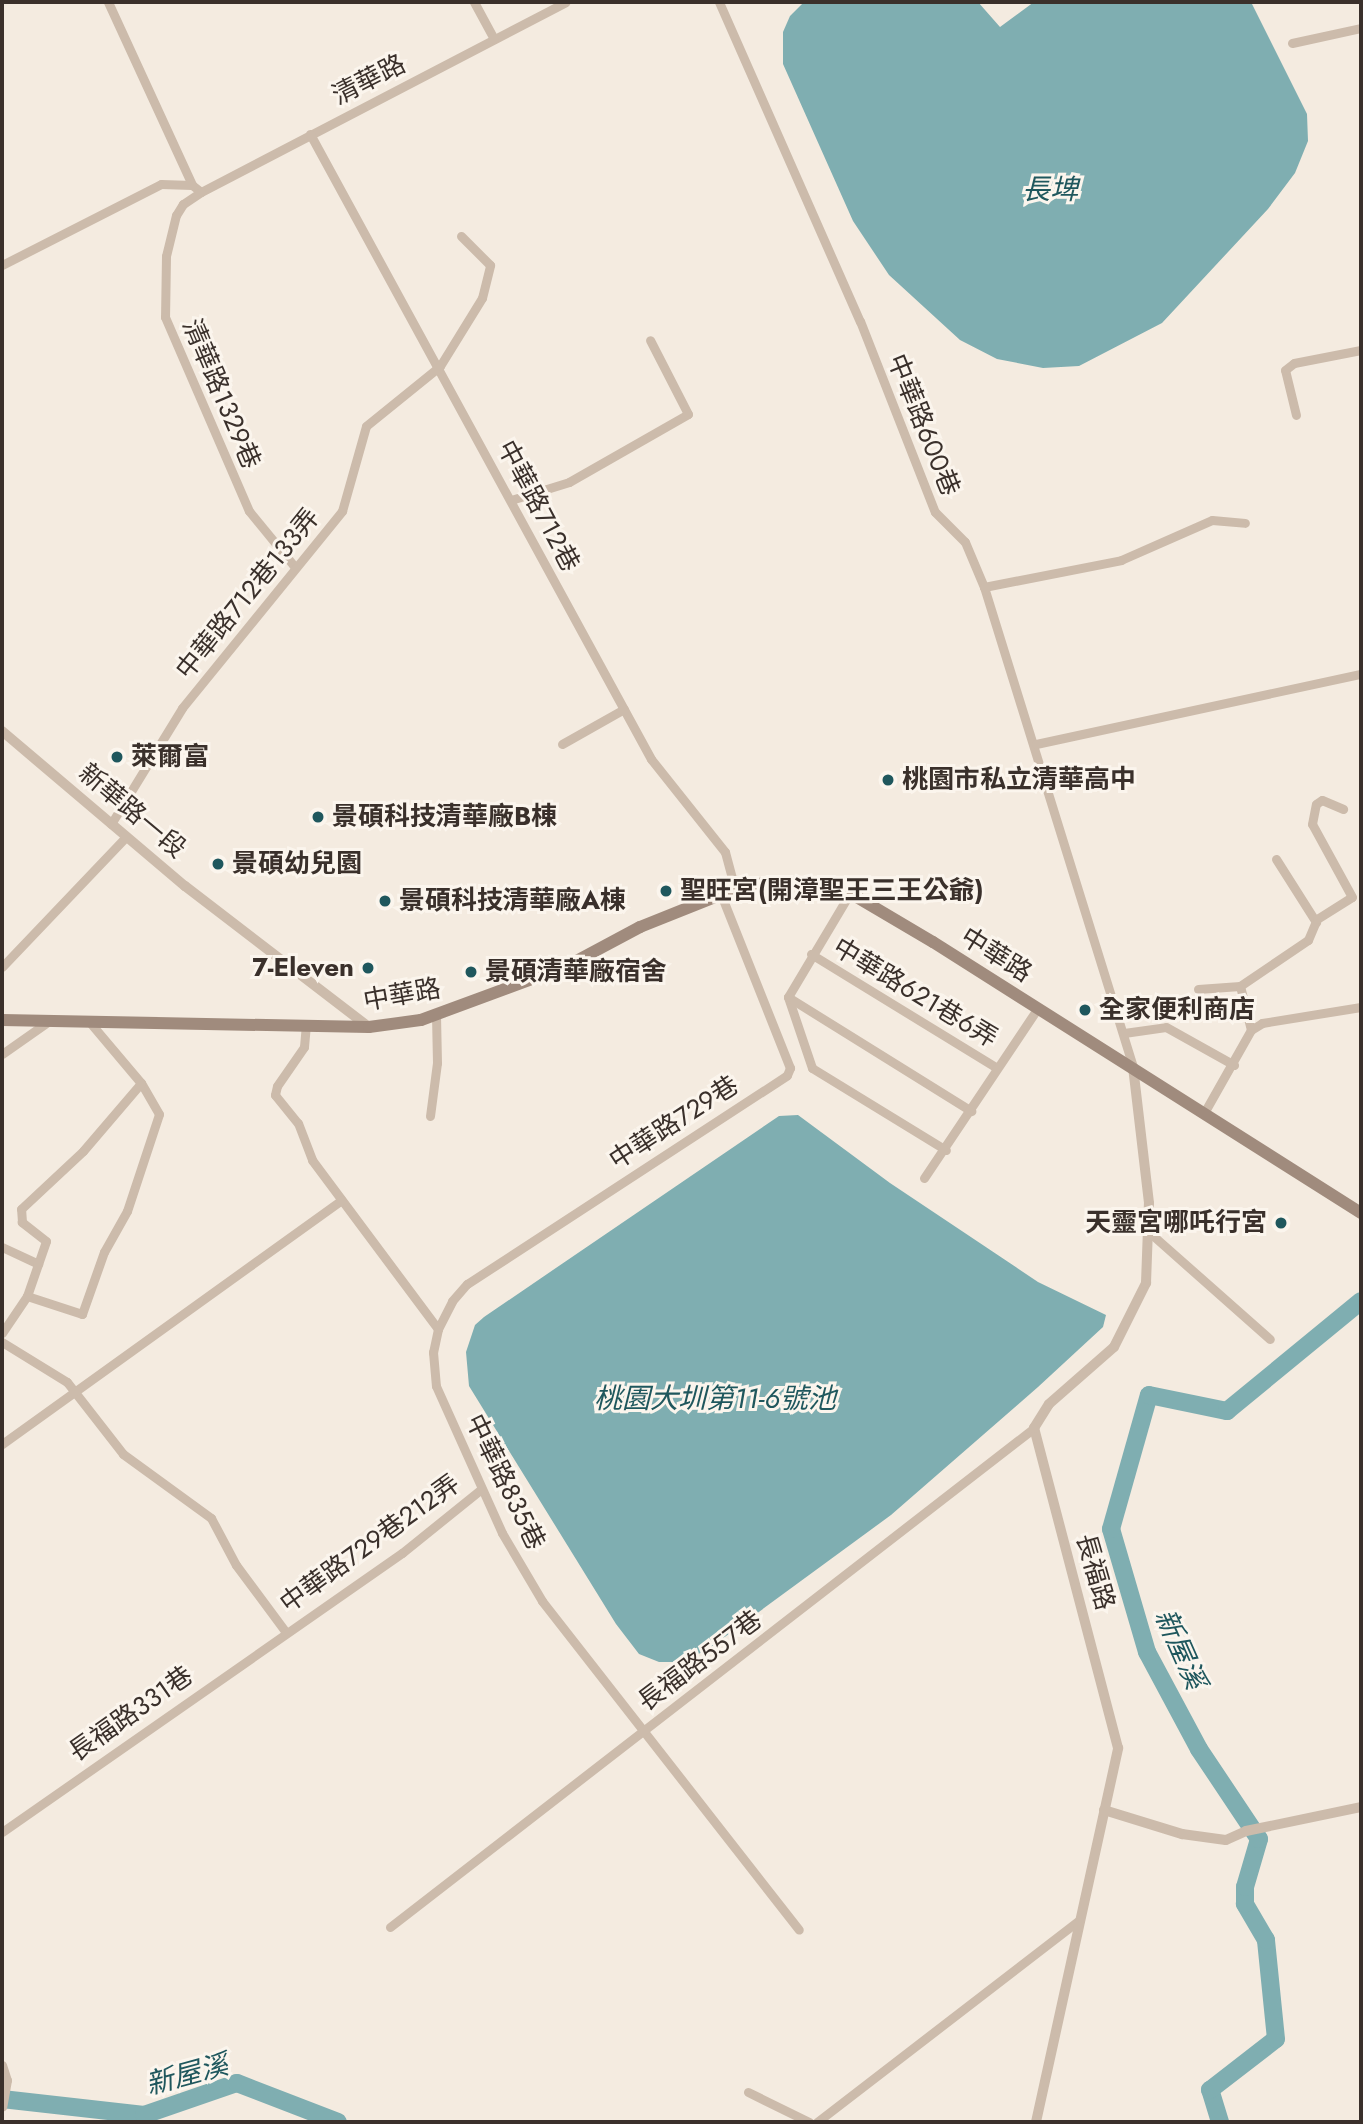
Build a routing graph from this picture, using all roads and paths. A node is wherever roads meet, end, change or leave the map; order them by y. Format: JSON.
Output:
{"nodes":[{"id":1,"x":108,"y":2,"type":"edge"},
{"id":2,"x":474,"y":2,"type":"edge"},
{"id":3,"x":566,"y":2,"type":"edge"},
{"id":4,"x":719,"y":2,"type":"edge"},
{"id":5,"x":1361,"y":28,"type":"edge"},
{"id":6,"x":494,"y":39,"type":"junction"},
{"id":7,"x":1292,"y":43,"type":"dead end"},
{"id":8,"x":310,"y":134,"type":"junction"},
{"id":9,"x":192,"y":185,"type":"junction"},
{"id":10,"x":201,"y":192,"type":"junction"},
{"id":11,"x":461,"y":236,"type":"dead end"},
{"id":12,"x":2,"y":265,"type":"edge"},
{"id":13,"x":650,"y":340,"type":"dead end"},
{"id":14,"x":1361,"y":350,"type":"edge"},
{"id":15,"x":440,"y":366,"type":"junction"},
{"id":16,"x":1296,"y":415,"type":"dead end"},
{"id":17,"x":511,"y":500,"type":"junction"},
{"id":18,"x":1245,"y":523,"type":"dead end"},
{"id":19,"x":294,"y":566,"type":"junction"},
{"id":20,"x":984,"y":587,"type":"junction"},
{"id":21,"x":1361,"y":674,"type":"edge"},
{"id":22,"x":625,"y":709,"type":"junction"},
{"id":23,"x":2,"y":731,"type":"edge"},
{"id":24,"x":562,"y":744,"type":"dead end"},
{"id":25,"x":1036,"y":744,"type":"junction"},
{"id":26,"x":1343,"y":809,"type":"dead end"},
{"id":27,"x":111,"y":824,"type":"junction"},
{"id":28,"x":126,"y":837,"type":"junction"},
{"id":29,"x":1276,"y":859,"type":"dead end"},
{"id":30,"x":735,"y":889,"type":"junction"},
{"id":31,"x":849,"y":893,"type":"junction"},
{"id":32,"x":720,"y":895,"type":"junction"},
{"id":33,"x":1316,"y":922,"type":"junction"},
{"id":34,"x":811,"y":954,"type":"junction"},
{"id":35,"x":2,"y":967,"type":"edge"},
{"id":36,"x":1240,"y":986,"type":"junction"},
{"id":37,"x":1198,"y":989,"type":"dead end"},
{"id":38,"x":788,"y":997,"type":"junction"},
{"id":39,"x":1361,"y":1007,"type":"edge"},
{"id":40,"x":1038,"y":1008,"type":"junction"},
{"id":41,"x":436,"y":1016,"type":"junction"},
{"id":42,"x":2,"y":1020,"type":"edge"},
{"id":43,"x":51,"y":1020,"type":"junction"},
{"id":44,"x":88,"y":1020,"type":"junction"},
{"id":45,"x":306,"y":1024,"type":"junction"},
{"id":46,"x":369,"y":1027,"type":"junction"},
{"id":47,"x":1251,"y":1030,"type":"junction"},
{"id":48,"x":1124,"y":1033,"type":"junction"},
{"id":49,"x":2,"y":1054,"type":"edge"},
{"id":50,"x":1234,"y":1065,"type":"junction"},
{"id":51,"x":1133,"y":1067,"type":"junction"},
{"id":52,"x":997,"y":1068,"type":"junction"},
{"id":53,"x":141,"y":1083,"type":"junction"},
{"id":54,"x":971,"y":1111,"type":"junction"},
{"id":55,"x":1204,"y":1113,"type":"junction"},
{"id":56,"x":430,"y":1116,"type":"dead end"},
{"id":57,"x":946,"y":1150,"type":"junction"},
{"id":58,"x":924,"y":1178,"type":"dead end"},
{"id":59,"x":342,"y":1199,"type":"junction"},
{"id":60,"x":1361,"y":1213,"type":"edge"},
{"id":61,"x":1150,"y":1233,"type":"junction"},
{"id":62,"x":2,"y":1247,"type":"edge"},
{"id":63,"x":38,"y":1264,"type":"junction"},
{"id":64,"x":27,"y":1296,"type":"junction"},
{"id":65,"x":438,"y":1328,"type":"junction"},
{"id":66,"x":2,"y":1332,"type":"edge"},
{"id":67,"x":1270,"y":1339,"type":"dead end"},
{"id":68,"x":2,"y":1342,"type":"edge"},
{"id":69,"x":74,"y":1392,"type":"junction"},
{"id":70,"x":1034,"y":1428,"type":"junction"},
{"id":71,"x":2,"y":1444,"type":"edge"},
{"id":72,"x":480,"y":1490,"type":"junction"},
{"id":73,"x":285,"y":1632,"type":"junction"},
{"id":74,"x":644,"y":1730,"type":"junction"},
{"id":75,"x":1361,"y":1807,"type":"edge"},
{"id":76,"x":1104,"y":1810,"type":"junction"},
{"id":77,"x":2,"y":1832,"type":"edge"},
{"id":78,"x":1078,"y":1921,"type":"junction"},
{"id":79,"x":390,"y":1927,"type":"dead end"},
{"id":80,"x":799,"y":1930,"type":"dead end"},
{"id":81,"x":2,"y":2065,"type":"edge"},
{"id":82,"x":748,"y":2092,"type":"dead end"},
{"id":83,"x":4,"y":2103,"type":"edge"},
{"id":84,"x":809,"y":2122,"type":"edge"},
{"id":85,"x":817,"y":2122,"type":"edge"},
{"id":86,"x":1036,"y":2122,"type":"edge"}],
"edges":[{"from":1,"to":9,"type":"street"},
{"from":2,"to":6,"type":"street"},
{"from":3,"to":6,"type":"street","name":"清華路"},
{"from":4,"to":20,"type":"street","name":"中華路600巷"},
{"from":5,"to":7,"type":"street"},
{"from":6,"to":8,"type":"street","name":"清華路"},
{"from":8,"to":10,"type":"street","name":"清華路"},
{"from":8,"to":15,"type":"street","name":"中華路712巷"},
{"from":9,"to":10,"type":"street"},
{"from":9,"to":12,"type":"street"},
{"from":10,"to":19,"type":"street","name":"清華路1329巷"},
{"from":11,"to":15,"type":"street","name":"中華路712巷133弄"},
{"from":13,"to":17,"type":"street"},
{"from":14,"to":16,"type":"street"},
{"from":15,"to":17,"type":"street","name":"中華路712巷"},
{"from":15,"to":19,"type":"street","name":"中華路712巷133弄"},
{"from":17,"to":22,"type":"street","name":"中華路712巷"},
{"from":18,"to":20,"type":"street"},
{"from":19,"to":27,"type":"street","name":"中華路712巷133弄"},
{"from":20,"to":25,"type":"street","name":"中華路600巷"},
{"from":21,"to":25,"type":"street"},
{"from":22,"to":24,"type":"street"},
{"from":22,"to":30,"type":"street","name":"中華路712巷"},
{"from":23,"to":27,"type":"street","name":"新華路一段"},
{"from":25,"to":48,"type":"street","name":"中華路600巷"},
{"from":26,"to":33,"type":"street"},
{"from":27,"to":28,"type":"street","name":"新華路一段"},
{"from":28,"to":35,"type":"street"},
{"from":28,"to":46,"type":"street","name":"新華路一段"},
{"from":29,"to":33,"type":"street"},
{"from":30,"to":31,"type":"main road","name":"中華路"},
{"from":30,"to":32,"type":"main road","name":"中華路"},
{"from":31,"to":34,"type":"street"},
{"from":31,"to":40,"type":"main road","name":"中華路"},
{"from":32,"to":41,"type":"main road","name":"中華路"},
{"from":32,"to":65,"type":"street","name":"中華路729巷"},
{"from":33,"to":36,"type":"street"},
{"from":34,"to":38,"type":"street"},
{"from":34,"to":52,"type":"street","name":"中華路621巷6弄"},
{"from":36,"to":37,"type":"street"},
{"from":36,"to":47,"type":"street"},
{"from":38,"to":54,"type":"street"},
{"from":38,"to":57,"type":"street"},
{"from":39,"to":47,"type":"street"},
{"from":40,"to":51,"type":"main road","name":"中華路"},
{"from":40,"to":52,"type":"street"},
{"from":41,"to":46,"type":"main road","name":"中華路"},
{"from":41,"to":56,"type":"street"},
{"from":42,"to":43,"type":"main road","name":"中華路"},
{"from":43,"to":44,"type":"main road","name":"中華路"},
{"from":43,"to":49,"type":"street"},
{"from":44,"to":45,"type":"main road","name":"中華路"},
{"from":44,"to":53,"type":"street"},
{"from":45,"to":46,"type":"main road","name":"中華路"},
{"from":45,"to":59,"type":"street"},
{"from":47,"to":50,"type":"street"},
{"from":48,"to":50,"type":"street"},
{"from":48,"to":51,"type":"street","name":"中華路600巷"},
{"from":50,"to":55,"type":"street"},
{"from":51,"to":55,"type":"main road","name":"中華路"},
{"from":51,"to":61,"type":"street"},
{"from":52,"to":54,"type":"street"},
{"from":53,"to":63,"type":"street"},
{"from":53,"to":64,"type":"street"},
{"from":54,"to":57,"type":"street"},
{"from":55,"to":60,"type":"main road","name":"中華路"},
{"from":57,"to":58,"type":"street"},
{"from":59,"to":65,"type":"street"},
{"from":59,"to":69,"type":"street"},
{"from":61,"to":67,"type":"street"},
{"from":61,"to":70,"type":"street"},
{"from":62,"to":63,"type":"street"},
{"from":63,"to":64,"type":"street"},
{"from":64,"to":66,"type":"street"},
{"from":65,"to":72,"type":"street","name":"中華路835巷"},
{"from":68,"to":69,"type":"street"},
{"from":69,"to":71,"type":"street"},
{"from":69,"to":73,"type":"street"},
{"from":70,"to":74,"type":"street","name":"長福路557巷"},
{"from":70,"to":76,"type":"street","name":"長福路"},
{"from":72,"to":73,"type":"street","name":"中華路729巷212弄"},
{"from":72,"to":74,"type":"street","name":"中華路835巷"},
{"from":73,"to":77,"type":"street","name":"長福路331巷"},
{"from":74,"to":79,"type":"street","name":"長福路557巷"},
{"from":74,"to":80,"type":"street","name":"中華路835巷"},
{"from":75,"to":76,"type":"street"},
{"from":76,"to":78,"type":"street","name":"長福路"},
{"from":78,"to":85,"type":"street"},
{"from":78,"to":86,"type":"street","name":"長福路"},
{"from":81,"to":83,"type":"street"},
{"from":82,"to":84,"type":"street"}]}
